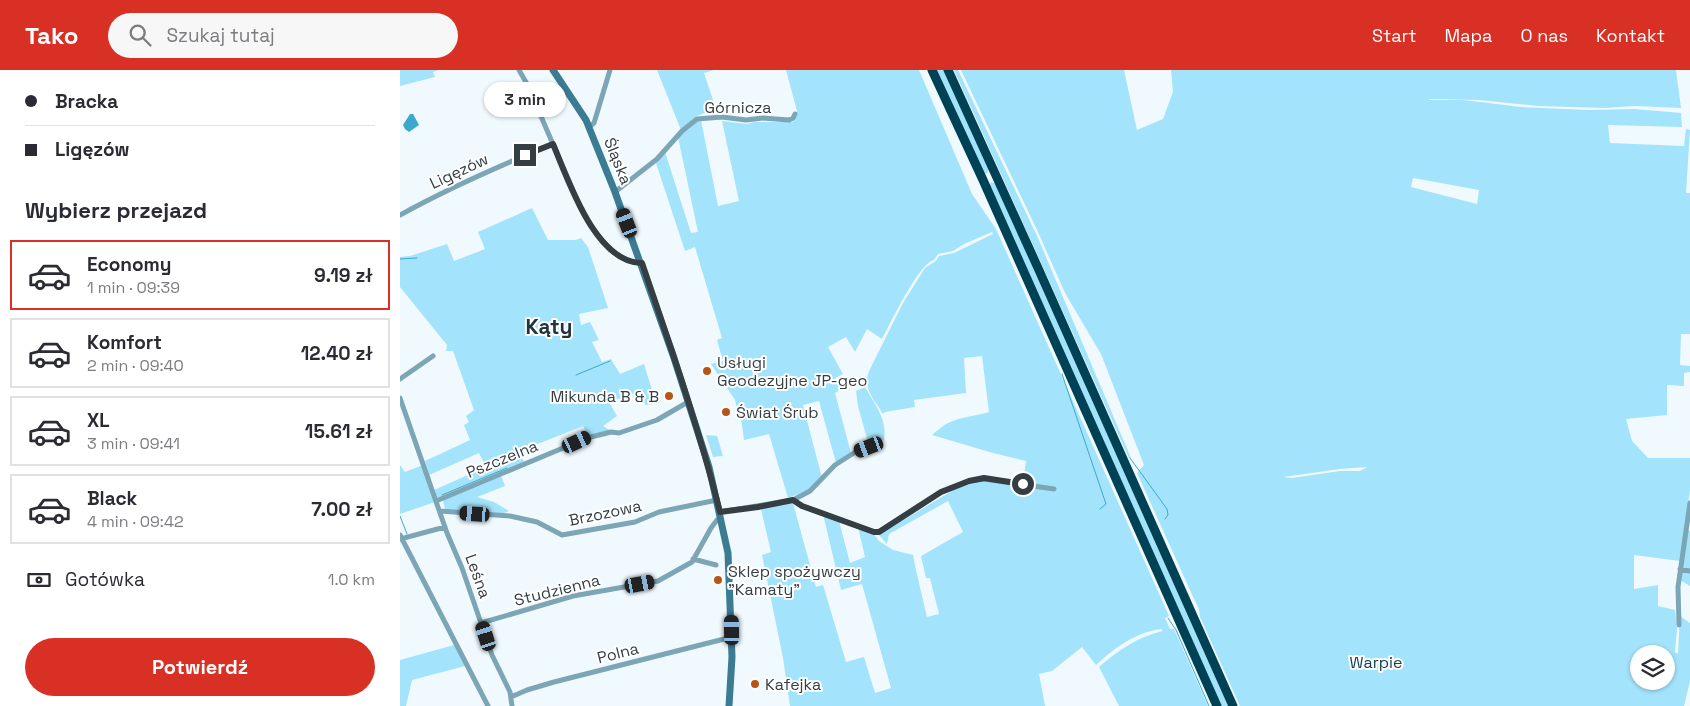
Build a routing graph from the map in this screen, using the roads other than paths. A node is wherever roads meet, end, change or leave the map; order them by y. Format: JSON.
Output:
{"nodes":[{"id":1,"x":519,"y":70,"type":"edge"},
{"id":2,"x":553,"y":70,"type":"edge"},
{"id":3,"x":610,"y":70,"type":"edge"},
{"id":4,"x":932,"y":70,"type":"edge"},
{"id":5,"x":948,"y":70,"type":"edge"},
{"id":6,"x":795,"y":114,"type":"dead end"},
{"id":7,"x":590,"y":127,"type":"junction"},
{"id":8,"x":553,"y":144,"type":"junction"},
{"id":9,"x":615,"y":192,"type":"junction"},
{"id":10,"x":400,"y":215,"type":"edge"},
{"id":11,"x":642,"y":263,"type":"junction"},
{"id":12,"x":433,"y":356,"type":"dead end"},
{"id":13,"x":400,"y":379,"type":"edge"},
{"id":14,"x":400,"y":398,"type":"edge"},
{"id":15,"x":688,"y":402,"type":"junction"},
{"id":16,"x":869,"y":447,"type":"dead end"},
{"id":17,"x":1054,"y":489,"type":"dead end"},
{"id":18,"x":717,"y":500,"type":"junction"},
{"id":19,"x":793,"y":500,"type":"junction"},
{"id":20,"x":436,"y":501,"type":"junction"},
{"id":21,"x":1690,"y":503,"type":"edge"},
{"id":22,"x":440,"y":511,"type":"junction"},
{"id":23,"x":720,"y":515,"type":"junction"},
{"id":24,"x":445,"y":527,"type":"junction"},
{"id":25,"x":401,"y":538,"type":"edge"},
{"id":26,"x":693,"y":560,"type":"junction"},
{"id":27,"x":716,"y":565,"type":"dead end"},
{"id":28,"x":1680,"y":569,"type":"junction"},
{"id":29,"x":1690,"y":571,"type":"edge"},
{"id":30,"x":481,"y":623,"type":"junction"},
{"id":31,"x":1679,"y":625,"type":"dead end"},
{"id":32,"x":732,"y":637,"type":"junction"},
{"id":33,"x":511,"y":698,"type":"junction"},
{"id":34,"x":488,"y":706,"type":"edge"},
{"id":35,"x":512,"y":706,"type":"edge"},
{"id":36,"x":729,"y":706,"type":"edge"},
{"id":37,"x":1217,"y":706,"type":"edge"},
{"id":38,"x":1232,"y":706,"type":"edge"}],
"edges":[{"from":1,"to":8,"type":"street"},
{"from":2,"to":7,"type":"main road","name":"Śląska"},
{"from":3,"to":7,"type":"street"},
{"from":4,"to":37,"type":"highway"},
{"from":5,"to":38,"type":"highway"},
{"from":6,"to":9,"type":"street","name":"Górnicza"},
{"from":7,"to":9,"type":"main road","name":"Śląska"},
{"from":8,"to":10,"type":"street","name":"Ligęzów"},
{"from":8,"to":11,"type":"street"},
{"from":9,"to":11,"type":"main road","name":"Śląska"},
{"from":11,"to":15,"type":"main road","name":"Śląska"},
{"from":12,"to":13,"type":"street"},
{"from":14,"to":20,"type":"street","name":"Leśna"},
{"from":15,"to":18,"type":"main road","name":"Śląska"},
{"from":15,"to":20,"type":"street","name":"Pszczelna"},
{"from":16,"to":19,"type":"street"},
{"from":17,"to":19,"type":"street"},
{"from":18,"to":22,"type":"street","name":"Brzozowa"},
{"from":18,"to":23,"type":"main road","name":"Śląska"},
{"from":19,"to":23,"type":"street"},
{"from":20,"to":22,"type":"street","name":"Leśna"},
{"from":21,"to":28,"type":"street"},
{"from":22,"to":24,"type":"street","name":"Leśna"},
{"from":23,"to":26,"type":"street","name":"Studzienna"},
{"from":23,"to":32,"type":"main road","name":"Śląska"},
{"from":24,"to":25,"type":"street"},
{"from":24,"to":30,"type":"street","name":"Leśna"},
{"from":25,"to":34,"type":"street"},
{"from":26,"to":27,"type":"street"},
{"from":26,"to":30,"type":"street","name":"Studzienna"},
{"from":28,"to":29,"type":"street"},
{"from":28,"to":31,"type":"street"},
{"from":30,"to":33,"type":"street","name":"Leśna"},
{"from":32,"to":33,"type":"street","name":"Polna"},
{"from":32,"to":36,"type":"main road","name":"Śląska"},
{"from":33,"to":35,"type":"street","name":"Leśna"}]}
